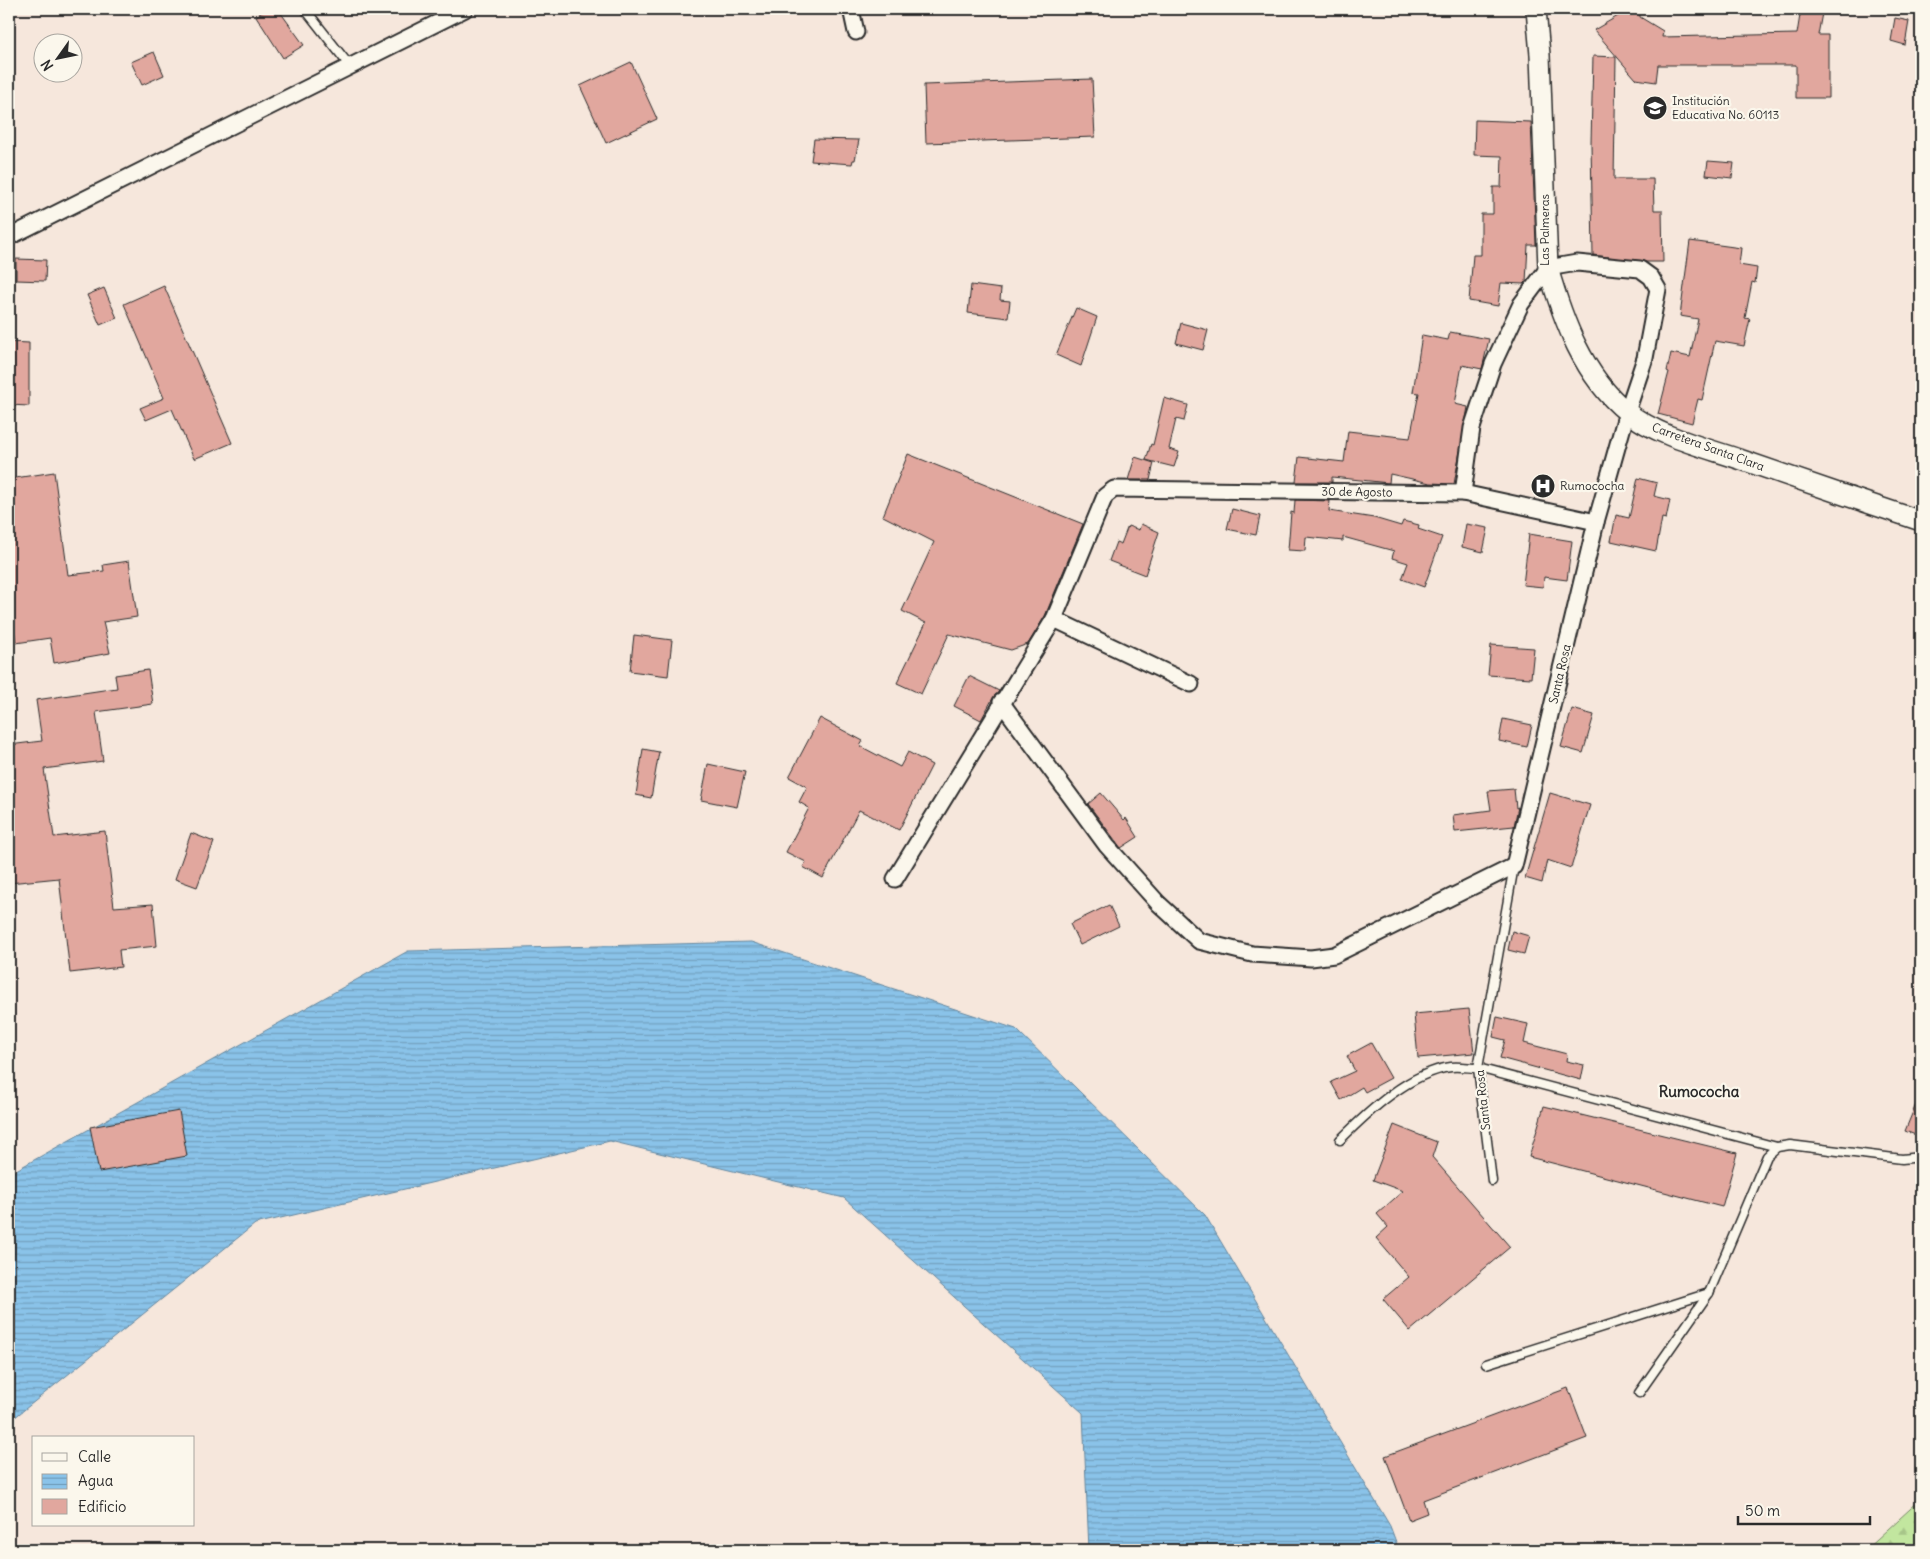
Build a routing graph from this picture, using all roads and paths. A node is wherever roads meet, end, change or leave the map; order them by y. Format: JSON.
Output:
{"nodes":[{"id":1,"x":305,"y":9,"type":"edge"},
{"id":2,"x":465,"y":9,"type":"edge"},
{"id":3,"x":851,"y":9,"type":"edge"},
{"id":4,"x":1536,"y":9,"type":"edge"},
{"id":5,"x":856,"y":32,"type":"dead end"},
{"id":6,"x":349,"y":65,"type":"junction"},
{"id":7,"x":9,"y":237,"type":"edge"},
{"id":8,"x":1548,"y":268,"type":"junction"},
{"id":9,"x":1627,"y":412,"type":"junction"},
{"id":10,"x":1463,"y":493,"type":"junction"},
{"id":11,"x":1921,"y":521,"type":"edge"},
{"id":12,"x":1596,"y":522,"type":"junction"},
{"id":13,"x":1054,"y":619,"type":"junction"},
{"id":14,"x":1191,"y":684,"type":"dead end"},
{"id":15,"x":1001,"y":702,"type":"junction"},
{"id":16,"x":1514,"y":866,"type":"junction"},
{"id":17,"x":895,"y":879,"type":"dead end"},
{"id":18,"x":1478,"y":1068,"type":"junction"},
{"id":19,"x":1340,"y":1140,"type":"dead end"},
{"id":20,"x":1777,"y":1147,"type":"junction"},
{"id":21,"x":1921,"y":1157,"type":"edge"},
{"id":22,"x":1492,"y":1181,"type":"dead end"},
{"id":23,"x":1709,"y":1293,"type":"junction"},
{"id":24,"x":1486,"y":1364,"type":"dead end"},
{"id":25,"x":1639,"y":1393,"type":"dead end"}],
"edges":[{"from":1,"to":6,"type":"lane"},
{"from":2,"to":6,"type":"street"},
{"from":3,"to":5,"type":"street"},
{"from":4,"to":8,"type":"street","name":"Las Palmeras"},
{"from":6,"to":7,"type":"street"},
{"from":8,"to":9,"type":"street","name":"Carretera Santa Clara"},
{"from":8,"to":9,"type":"street","name":"Santa Rosa"},
{"from":8,"to":10,"type":"street","name":"Las Palmeras"},
{"from":9,"to":11,"type":"street","name":"Carretera Santa Clara"},
{"from":9,"to":12,"type":"street","name":"Santa Rosa"},
{"from":10,"to":12,"type":"street","name":"30 de Agosto"},
{"from":10,"to":13,"type":"street","name":"30 de Agosto"},
{"from":12,"to":16,"type":"street","name":"Santa Rosa"},
{"from":13,"to":14,"type":"street"},
{"from":13,"to":15,"type":"street"},
{"from":15,"to":16,"type":"street"},
{"from":15,"to":17,"type":"street"},
{"from":16,"to":18,"type":"lane","name":"Santa Rosa"},
{"from":18,"to":19,"type":"lane"},
{"from":18,"to":20,"type":"lane"},
{"from":18,"to":22,"type":"lane","name":"Santa Rosa"},
{"from":20,"to":21,"type":"lane"},
{"from":20,"to":23,"type":"lane"},
{"from":23,"to":24,"type":"lane"},
{"from":23,"to":25,"type":"lane"}]}
